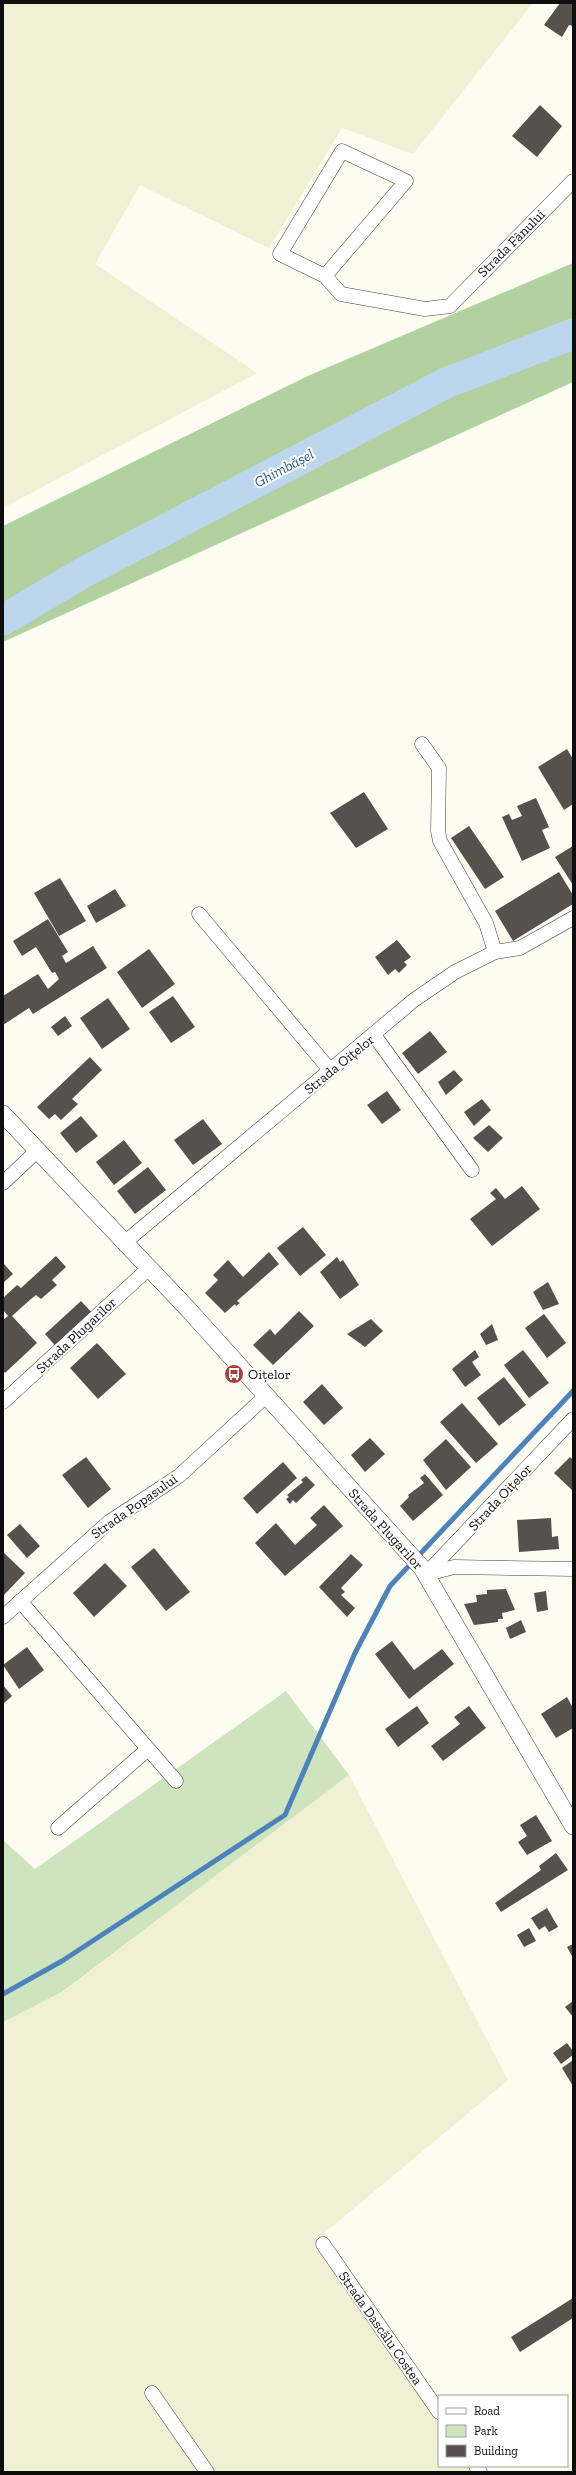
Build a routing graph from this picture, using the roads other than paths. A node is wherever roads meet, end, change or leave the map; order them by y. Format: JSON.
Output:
{"nodes":[{"id":1,"x":573,"y":181,"type":"edge"},
{"id":2,"x":325,"y":276,"type":"junction"},
{"id":3,"x":422,"y":744,"type":"dead end"},
{"id":4,"x":199,"y":914,"type":"dead end"},
{"id":5,"x":573,"y":918,"type":"edge"},
{"id":6,"x":495,"y":952,"type":"junction"},
{"id":7,"x":374,"y":1036,"type":"junction"},
{"id":8,"x":330,"y":1070,"type":"junction"},
{"id":9,"x":3,"y":1114,"type":"edge"},
{"id":10,"x":38,"y":1150,"type":"junction"},
{"id":11,"x":472,"y":1170,"type":"dead end"},
{"id":12,"x":3,"y":1183,"type":"edge"},
{"id":13,"x":124,"y":1243,"type":"junction"},
{"id":14,"x":148,"y":1269,"type":"junction"},
{"id":15,"x":266,"y":1396,"type":"junction"},
{"id":16,"x":3,"y":1402,"type":"edge"},
{"id":17,"x":573,"y":1419,"type":"edge"},
{"id":18,"x":573,"y":1570,"type":"edge"},
{"id":19,"x":424,"y":1571,"type":"junction"},
{"id":20,"x":20,"y":1601,"type":"junction"},
{"id":21,"x":3,"y":1617,"type":"edge"},
{"id":22,"x":148,"y":1749,"type":"junction"},
{"id":23,"x":176,"y":1781,"type":"dead end"},
{"id":24,"x":573,"y":1826,"type":"edge"},
{"id":25,"x":58,"y":1828,"type":"dead end"},
{"id":26,"x":323,"y":2244,"type":"dead end"},
{"id":27,"x":152,"y":2393,"type":"dead end"},
{"id":28,"x":438,"y":2411,"type":"edge"},
{"id":29,"x":207,"y":2472,"type":"edge"}],
"edges":[{"from":1,"to":2,"type":"street","name":"Strada Fânului"},
{"from":2,"to":2,"type":"street"},
{"from":3,"to":6,"type":"street"},
{"from":4,"to":8,"type":"street"},
{"from":5,"to":6,"type":"street","name":"Strada Oițelor"},
{"from":6,"to":7,"type":"street","name":"Strada Oițelor"},
{"from":7,"to":8,"type":"street","name":"Strada Oițelor"},
{"from":7,"to":11,"type":"street"},
{"from":8,"to":13,"type":"street","name":"Strada Oițelor"},
{"from":9,"to":10,"type":"street","name":"Strada Plugarilor"},
{"from":10,"to":12,"type":"street"},
{"from":10,"to":13,"type":"street","name":"Strada Plugarilor"},
{"from":13,"to":14,"type":"street","name":"Strada Plugarilor"},
{"from":14,"to":15,"type":"street","name":"Strada Plugarilor"},
{"from":14,"to":16,"type":"street","name":"Strada Plugarilor"},
{"from":15,"to":19,"type":"street","name":"Strada Plugarilor"},
{"from":15,"to":20,"type":"street","name":"Strada Popasului"},
{"from":17,"to":19,"type":"street","name":"Strada Oițelor"},
{"from":18,"to":19,"type":"street"},
{"from":19,"to":24,"type":"street","name":"Strada Plugarilor"},
{"from":20,"to":21,"type":"street","name":"Strada Popasului"},
{"from":20,"to":22,"type":"street"},
{"from":22,"to":23,"type":"street"},
{"from":22,"to":25,"type":"street"},
{"from":26,"to":28,"type":"street","name":"Strada Dascălu Costea"},
{"from":27,"to":29,"type":"street"}]}
